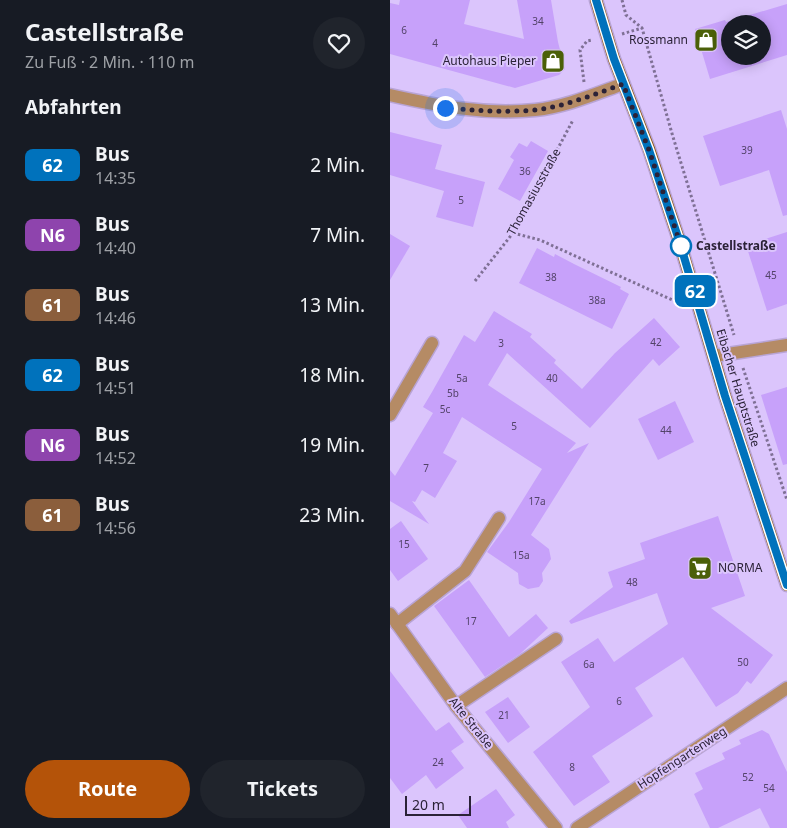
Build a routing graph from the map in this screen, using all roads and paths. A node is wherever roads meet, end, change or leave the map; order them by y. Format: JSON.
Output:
{"nodes":[{"id":1,"x":596,"y":0,"type":"edge"},
{"id":2,"x":622,"y":0,"type":"edge"},
{"id":3,"x":642,"y":28,"type":"junction"},
{"id":4,"x":618,"y":35,"type":"dead end"},
{"id":5,"x":587,"y":41,"type":"dead end"},
{"id":6,"x":623,"y":84,"type":"junction"},
{"id":7,"x":585,"y":94,"type":"junction"},
{"id":8,"x":390,"y":95,"type":"edge"},
{"id":9,"x":512,"y":233,"type":"junction"},
{"id":10,"x":475,"y":281,"type":"dead end"},
{"id":11,"x":702,"y":313,"type":"junction"},
{"id":12,"x":432,"y":343,"type":"dead end"},
{"id":13,"x":787,"y":346,"type":"edge"},
{"id":14,"x":738,"y":352,"type":"junction"},
{"id":15,"x":714,"y":356,"type":"junction"},
{"id":16,"x":390,"y":415,"type":"edge"},
{"id":17,"x":787,"y":500,"type":"edge"},
{"id":18,"x":499,"y":518,"type":"dead end"},
{"id":19,"x":787,"y":585,"type":"edge"},
{"id":20,"x":393,"y":619,"type":"edge"},
{"id":21,"x":556,"y":638,"type":"dead end"},
{"id":22,"x":787,"y":688,"type":"edge"},
{"id":23,"x":456,"y":706,"type":"junction"},
{"id":24,"x":556,"y":828,"type":"edge"},
{"id":25,"x":577,"y":828,"type":"edge"}],
"edges":[{"from":1,"to":6,"type":"main road","name":"Eibacher Hauptstraße"},
{"from":2,"to":3,"type":"path"},
{"from":3,"to":4,"type":"path"},
{"from":3,"to":14,"type":"path"},
{"from":5,"to":7,"type":"path"},
{"from":6,"to":7,"type":"street"},
{"from":6,"to":11,"type":"main road","name":"Eibacher Hauptstraße"},
{"from":7,"to":8,"type":"street"},
{"from":7,"to":9,"type":"path","name":"Thomasiusstraße"},
{"from":9,"to":10,"type":"path","name":"Thomasiusstraße"},
{"from":9,"to":11,"type":"path"},
{"from":11,"to":15,"type":"main road","name":"Eibacher Hauptstraße"},
{"from":12,"to":16,"type":"street"},
{"from":13,"to":14,"type":"street"},
{"from":14,"to":15,"type":"street"},
{"from":14,"to":17,"type":"path"},
{"from":15,"to":19,"type":"main road","name":"Eibacher Hauptstraße"},
{"from":18,"to":20,"type":"street"},
{"from":20,"to":23,"type":"street","name":"Alte Straße"},
{"from":21,"to":23,"type":"street"},
{"from":22,"to":25,"type":"street","name":"Hopfengartenweg"},
{"from":23,"to":24,"type":"street","name":"Alte Straße"}]}
